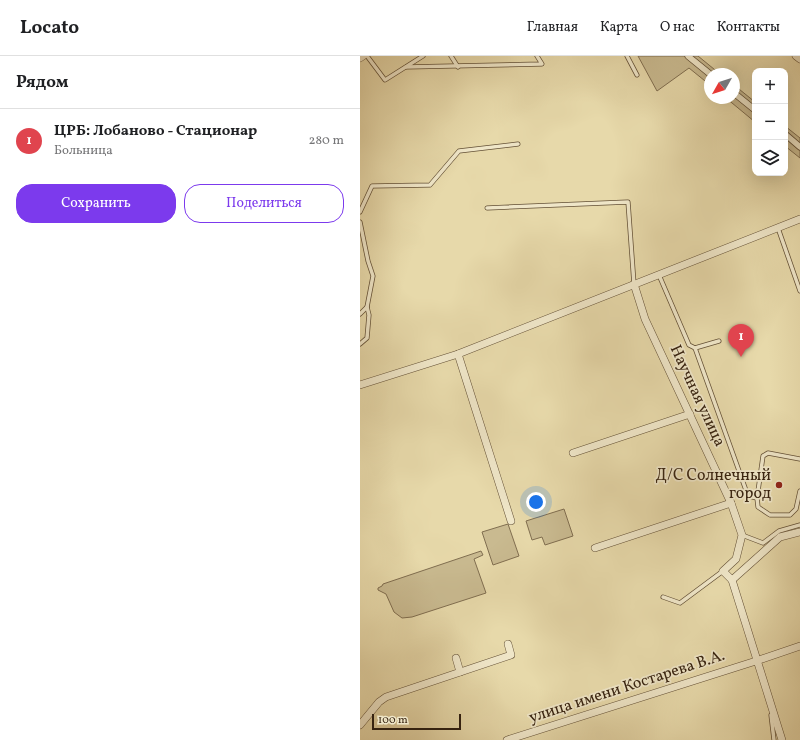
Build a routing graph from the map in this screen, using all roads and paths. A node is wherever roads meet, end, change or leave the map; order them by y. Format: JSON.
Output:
{"nodes":[{"id":1,"x":363,"y":56,"type":"edge"},
{"id":2,"x":366,"y":56,"type":"edge"},
{"id":3,"x":423,"y":56,"type":"edge"},
{"id":4,"x":451,"y":56,"type":"edge"},
{"id":5,"x":537,"y":56,"type":"edge"},
{"id":6,"x":627,"y":56,"type":"edge"},
{"id":7,"x":688,"y":56,"type":"edge"},
{"id":8,"x":796,"y":56,"type":"edge"},
{"id":9,"x":360,"y":58,"type":"edge"},
{"id":10,"x":800,"y":59,"type":"edge"},
{"id":11,"x":406,"y":67,"type":"junction"},
{"id":12,"x":458,"y":67,"type":"junction"},
{"id":13,"x":704,"y":69,"type":"edge"},
{"id":14,"x":637,"y":75,"type":"dead end"},
{"id":15,"x":740,"y":98,"type":"edge"},
{"id":16,"x":752,"y":108,"type":"edge"},
{"id":17,"x":788,"y":136,"type":"edge"},
{"id":18,"x":518,"y":144,"type":"dead end"},
{"id":19,"x":800,"y":146,"type":"edge"},
{"id":20,"x":487,"y":208,"type":"dead end"},
{"id":21,"x":360,"y":212,"type":"edge"},
{"id":22,"x":800,"y":219,"type":"edge"},
{"id":23,"x":360,"y":222,"type":"edge"},
{"id":24,"x":778,"y":228,"type":"junction"},
{"id":25,"x":659,"y":274,"type":"junction"},
{"id":26,"x":634,"y":284,"type":"junction"},
{"id":27,"x":800,"y":291,"type":"edge"},
{"id":28,"x":367,"y":307,"type":"junction"},
{"id":29,"x":360,"y":314,"type":"edge"},
{"id":30,"x":719,"y":341,"type":"dead end"},
{"id":31,"x":360,"y":344,"type":"edge"},
{"id":32,"x":695,"y":348,"type":"junction"},
{"id":33,"x":458,"y":354,"type":"junction"},
{"id":34,"x":360,"y":385,"type":"edge"},
{"id":35,"x":690,"y":414,"type":"junction"},
{"id":36,"x":573,"y":453,"type":"dead end"},
{"id":37,"x":800,"y":459,"type":"edge"},
{"id":38,"x":800,"y":491,"type":"edge"},
{"id":39,"x":757,"y":498,"type":"junction"},
{"id":40,"x":731,"y":503,"type":"junction"},
{"id":41,"x":512,"y":521,"type":"dead end"},
{"id":42,"x":800,"y":525,"type":"edge"},
{"id":43,"x":800,"y":532,"type":"edge"},
{"id":44,"x":742,"y":535,"type":"junction"},
{"id":45,"x":595,"y":548,"type":"dead end"},
{"id":46,"x":723,"y":571,"type":"junction"},
{"id":47,"x":732,"y":580,"type":"junction"},
{"id":48,"x":664,"y":597,"type":"dead end"},
{"id":49,"x":508,"y":644,"type":"dead end"},
{"id":50,"x":800,"y":646,"type":"edge"},
{"id":51,"x":456,"y":658,"type":"dead end"},
{"id":52,"x":756,"y":661,"type":"junction"},
{"id":53,"x":460,"y":672,"type":"junction"},
{"id":54,"x":770,"y":699,"type":"junction"},
{"id":55,"x":360,"y":725,"type":"edge"},
{"id":56,"x":507,"y":740,"type":"edge"},
{"id":57,"x":774,"y":740,"type":"edge"},
{"id":58,"x":782,"y":740,"type":"edge"}],
"edges":[{"from":1,"to":9,"type":"street"},
{"from":2,"to":11,"type":"lane"},
{"from":3,"to":11,"type":"lane"},
{"from":4,"to":12,"type":"lane"},
{"from":5,"to":12,"type":"lane"},
{"from":6,"to":14,"type":"lane"},
{"from":7,"to":13,"type":"street"},
{"from":8,"to":10,"type":"street"},
{"from":11,"to":12,"type":"lane"},
{"from":15,"to":16,"type":"street"},
{"from":17,"to":19,"type":"street"},
{"from":18,"to":21,"type":"lane"},
{"from":20,"to":26,"type":"lane"},
{"from":22,"to":24,"type":"street"},
{"from":23,"to":28,"type":"lane"},
{"from":24,"to":25,"type":"street"},
{"from":24,"to":27,"type":"lane"},
{"from":25,"to":26,"type":"street"},
{"from":25,"to":32,"type":"lane"},
{"from":26,"to":33,"type":"street"},
{"from":26,"to":35,"type":"street","name":"Научная улица"},
{"from":28,"to":29,"type":"lane"},
{"from":28,"to":31,"type":"lane"},
{"from":30,"to":32,"type":"lane"},
{"from":32,"to":39,"type":"lane"},
{"from":33,"to":34,"type":"street"},
{"from":33,"to":41,"type":"street"},
{"from":35,"to":36,"type":"street"},
{"from":35,"to":40,"type":"street","name":"Научная улица"},
{"from":37,"to":39,"type":"lane"},
{"from":38,"to":39,"type":"lane"},
{"from":40,"to":44,"type":"street","name":"Научная улица"},
{"from":40,"to":45,"type":"street"},
{"from":42,"to":44,"type":"lane"},
{"from":43,"to":47,"type":"street"},
{"from":44,"to":46,"type":"street"},
{"from":46,"to":47,"type":"street"},
{"from":46,"to":48,"type":"lane"},
{"from":47,"to":52,"type":"street"},
{"from":49,"to":53,"type":"street"},
{"from":50,"to":52,"type":"street","name":"улица имени Костарева В.А."},
{"from":51,"to":53,"type":"street"},
{"from":52,"to":54,"type":"street"},
{"from":52,"to":56,"type":"street","name":"улица имени Костарева В.А."},
{"from":53,"to":55,"type":"street"},
{"from":54,"to":57,"type":"lane"},
{"from":54,"to":58,"type":"street"}]}
